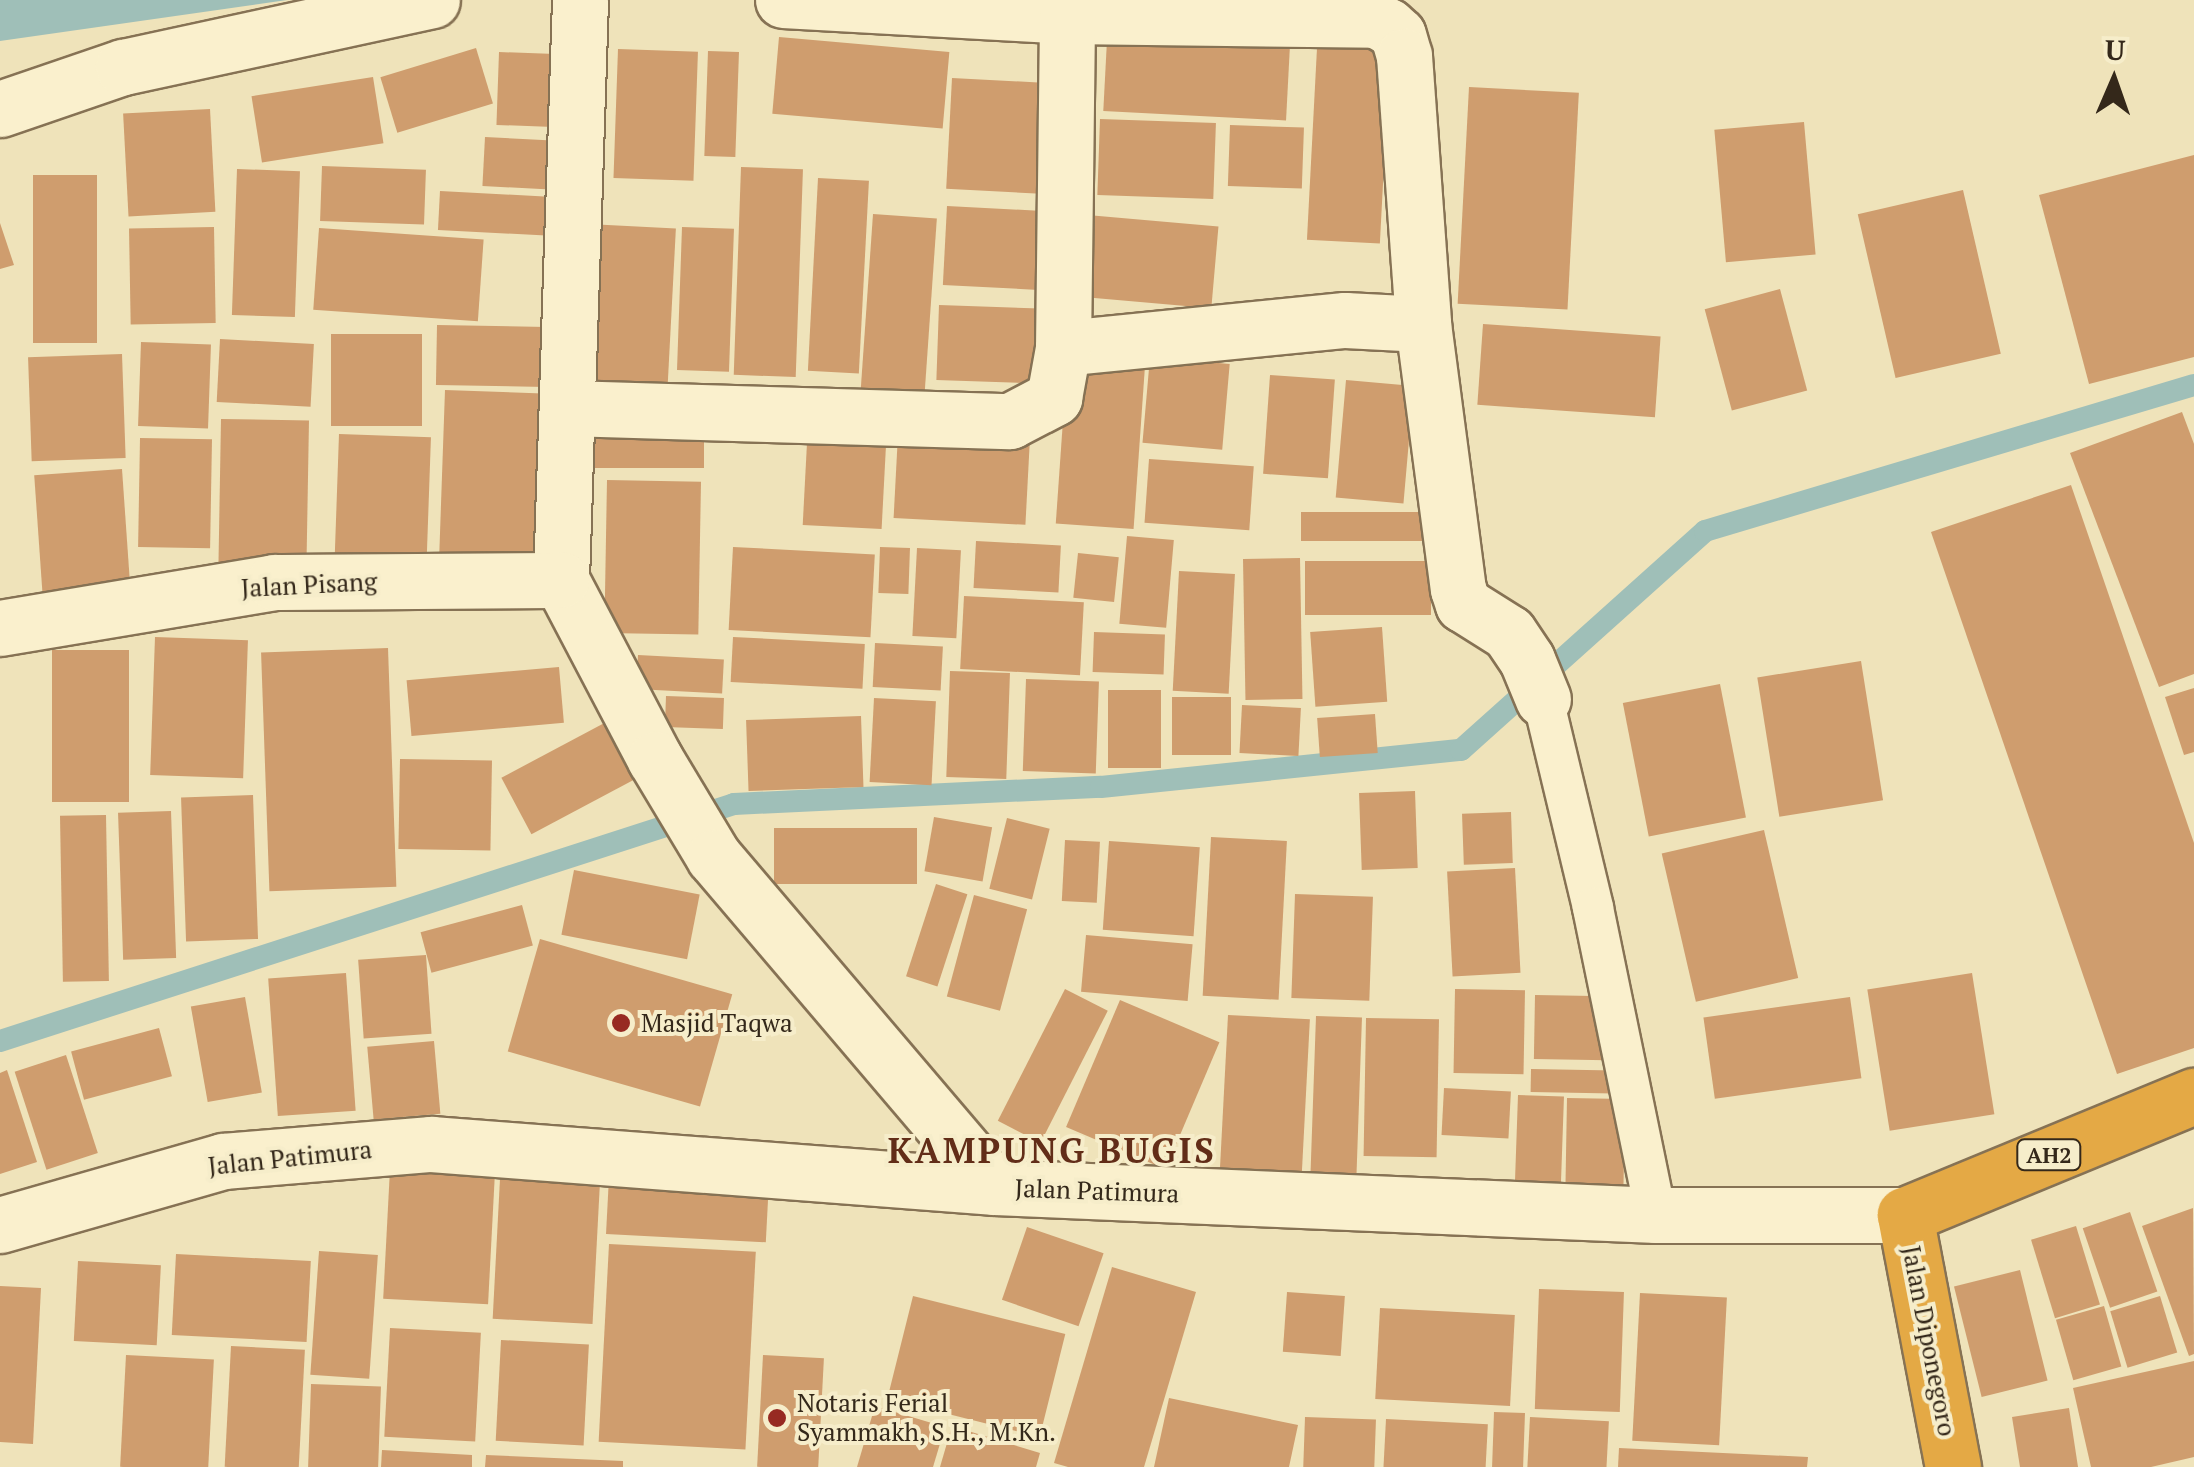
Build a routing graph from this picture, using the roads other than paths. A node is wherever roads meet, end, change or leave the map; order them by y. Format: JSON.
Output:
{"nodes":[{"id":1,"x":432,"y":0,"type":"edge"},
{"id":2,"x":580,"y":0,"type":"edge"},
{"id":3,"x":783,"y":0,"type":"edge"},
{"id":4,"x":1067,"y":16,"type":"junction"},
{"id":5,"x":0,"y":110,"type":"edge"},
{"id":6,"x":1423,"y":324,"type":"junction"},
{"id":7,"x":1063,"y":348,"type":"junction"},
{"id":8,"x":567,"y":408,"type":"junction"},
{"id":9,"x":561,"y":580,"type":"junction"},
{"id":10,"x":0,"y":628,"type":"edge"},
{"id":11,"x":1535,"y":679,"type":"joint"},
{"id":12,"x":2194,"y":1096,"type":"edge"},
{"id":13,"x":994,"y":1187,"type":"junction"},
{"id":14,"x":1656,"y":1215,"type":"junction"},
{"id":15,"x":1905,"y":1215,"type":"junction"},
{"id":16,"x":0,"y":1224,"type":"edge"},
{"id":17,"x":1953,"y":1467,"type":"edge"}],
"edges":[{"from":1,"to":5,"type":"street"},
{"from":2,"to":8,"type":"street"},
{"from":3,"to":4,"type":"street"},
{"from":4,"to":6,"type":"street"},
{"from":4,"to":7,"type":"street"},
{"from":6,"to":7,"type":"street"},
{"from":6,"to":11,"type":"street"},
{"from":7,"to":8,"type":"street"},
{"from":8,"to":9,"type":"street"},
{"from":9,"to":10,"type":"street","name":"Jalan Pisang"},
{"from":9,"to":13,"type":"street"},
{"from":11,"to":14,"type":"lane"},
{"from":12,"to":15,"type":"highway","number":"AH2"},
{"from":13,"to":14,"type":"street","name":"Jalan Patimura"},
{"from":13,"to":16,"type":"street","name":"Jalan Patimura"},
{"from":14,"to":15,"type":"street","name":"Jalan Patimura"},
{"from":15,"to":17,"type":"highway","name":"Jalan Diponegoro"}]}
